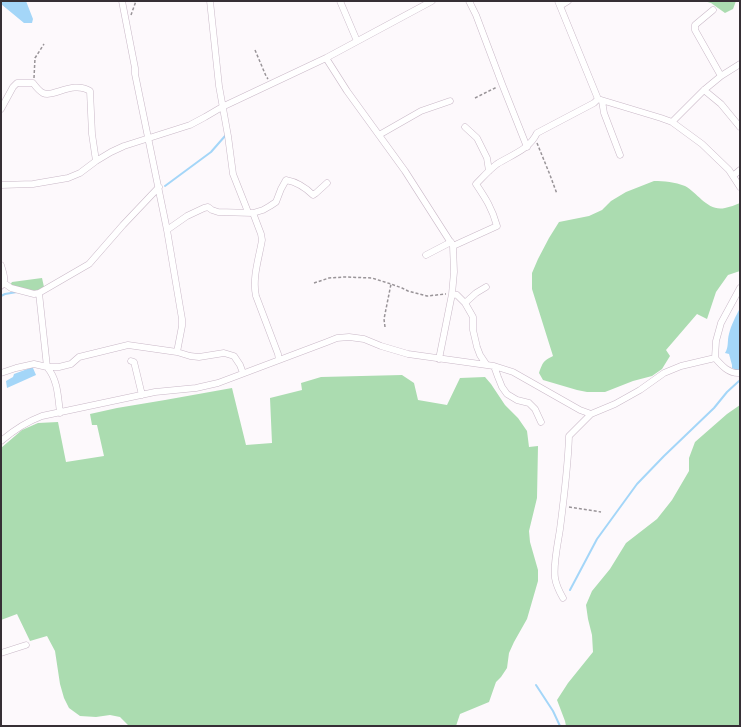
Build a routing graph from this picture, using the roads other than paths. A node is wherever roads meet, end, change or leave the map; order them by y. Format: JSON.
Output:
{"nodes":[{"id":1,"x":122,"y":1,"type":"edge"},
{"id":2,"x":210,"y":1,"type":"edge"},
{"id":3,"x":340,"y":1,"type":"edge"},
{"id":4,"x":432,"y":1,"type":"edge"},
{"id":5,"x":469,"y":1,"type":"edge"},
{"id":6,"x":568,"y":1,"type":"edge"},
{"id":7,"x":559,"y":3,"type":"edge"},
{"id":8,"x":713,"y":10,"type":"dead end"},
{"id":9,"x":357,"y":41,"type":"junction"},
{"id":10,"x":326,"y":58,"type":"junction"},
{"id":11,"x":740,"y":64,"type":"edge"},
{"id":12,"x":721,"y":76,"type":"junction"},
{"id":13,"x":704,"y":90,"type":"junction"},
{"id":14,"x":600,"y":100,"type":"junction"},
{"id":15,"x":450,"y":101,"type":"dead end"},
{"id":16,"x":222,"y":107,"type":"junction"},
{"id":17,"x":1,"y":108,"type":"edge"},
{"id":18,"x":672,"y":122,"type":"junction"},
{"id":19,"x":464,"y":127,"type":"dead end"},
{"id":20,"x":740,"y":127,"type":"edge"},
{"id":21,"x":379,"y":135,"type":"junction"},
{"id":22,"x":148,"y":138,"type":"junction"},
{"id":23,"x":527,"y":147,"type":"junction"},
{"id":24,"x":620,"y":155,"type":"dead end"},
{"id":25,"x":96,"y":161,"type":"junction"},
{"id":26,"x":740,"y":170,"type":"edge"},
{"id":27,"x":489,"y":171,"type":"junction"},
{"id":28,"x":734,"y":176,"type":"junction"},
{"id":29,"x":327,"y":183,"type":"dead end"},
{"id":30,"x":1,"y":185,"type":"edge"},
{"id":31,"x":159,"y":187,"type":"junction"},
{"id":32,"x":740,"y":187,"type":"edge"},
{"id":33,"x":251,"y":212,"type":"junction"},
{"id":34,"x":167,"y":230,"type":"junction"},
{"id":35,"x":452,"y":244,"type":"junction"},
{"id":36,"x":426,"y":256,"type":"dead end"},
{"id":37,"x":1,"y":265,"type":"edge"},
{"id":38,"x":3,"y":285,"type":"edge"},
{"id":39,"x":486,"y":287,"type":"dead end"},
{"id":40,"x":740,"y":288,"type":"edge"},
{"id":41,"x":39,"y":293,"type":"junction"},
{"id":42,"x":452,"y":294,"type":"junction"},
{"id":43,"x":465,"y":303,"type":"junction"},
{"id":44,"x":177,"y":352,"type":"junction"},
{"id":45,"x":716,"y":358,"type":"junction"},
{"id":46,"x":439,"y":359,"type":"junction"},
{"id":47,"x":279,"y":360,"type":"junction"},
{"id":48,"x":131,"y":361,"type":"dead end"},
{"id":49,"x":486,"y":364,"type":"junction"},
{"id":50,"x":494,"y":366,"type":"junction"},
{"id":51,"x":47,"y":367,"type":"junction"},
{"id":52,"x":1,"y":373,"type":"edge"},
{"id":53,"x":243,"y":373,"type":"junction"},
{"id":54,"x":740,"y":373,"type":"edge"},
{"id":55,"x":142,"y":395,"type":"junction"},
{"id":56,"x":60,"y":413,"type":"junction"},
{"id":57,"x":591,"y":414,"type":"junction"},
{"id":58,"x":541,"y":422,"type":"dead end"},
{"id":59,"x":1,"y":441,"type":"edge"},
{"id":60,"x":562,"y":598,"type":"dead end"},
{"id":61,"x":26,"y":645,"type":"dead end"},
{"id":62,"x":1,"y":653,"type":"edge"}],
"edges":[{"from":1,"to":22,"type":"street"},
{"from":2,"to":16,"type":"street"},
{"from":3,"to":9,"type":"street"},
{"from":4,"to":9,"type":"street"},
{"from":5,"to":23,"type":"street"},
{"from":6,"to":7,"type":"street"},
{"from":7,"to":14,"type":"street"},
{"from":8,"to":12,"type":"street"},
{"from":9,"to":10,"type":"street"},
{"from":10,"to":16,"type":"street"},
{"from":10,"to":21,"type":"street"},
{"from":11,"to":12,"type":"street"},
{"from":12,"to":13,"type":"street"},
{"from":13,"to":18,"type":"street"},
{"from":13,"to":20,"type":"street"},
{"from":14,"to":18,"type":"street"},
{"from":14,"to":23,"type":"street"},
{"from":14,"to":24,"type":"street"},
{"from":15,"to":21,"type":"street"},
{"from":16,"to":22,"type":"street"},
{"from":16,"to":33,"type":"street"},
{"from":17,"to":25,"type":"street"},
{"from":18,"to":28,"type":"street"},
{"from":19,"to":27,"type":"street"},
{"from":21,"to":35,"type":"street"},
{"from":22,"to":25,"type":"street"},
{"from":22,"to":31,"type":"street"},
{"from":23,"to":27,"type":"street"},
{"from":25,"to":30,"type":"street"},
{"from":26,"to":28,"type":"street"},
{"from":27,"to":35,"type":"street"},
{"from":28,"to":32,"type":"street"},
{"from":29,"to":33,"type":"street"},
{"from":31,"to":34,"type":"street"},
{"from":31,"to":41,"type":"street"},
{"from":33,"to":34,"type":"street"},
{"from":33,"to":47,"type":"street"},
{"from":34,"to":44,"type":"street"},
{"from":35,"to":36,"type":"street"},
{"from":35,"to":42,"type":"street"},
{"from":37,"to":38,"type":"street"},
{"from":38,"to":41,"type":"street"},
{"from":39,"to":43,"type":"street"},
{"from":40,"to":45,"type":"street"},
{"from":41,"to":51,"type":"street"},
{"from":42,"to":43,"type":"street"},
{"from":42,"to":46,"type":"street"},
{"from":43,"to":49,"type":"street"},
{"from":44,"to":51,"type":"street"},
{"from":44,"to":53,"type":"street"},
{"from":45,"to":54,"type":"street"},
{"from":45,"to":57,"type":"street"},
{"from":46,"to":47,"type":"street"},
{"from":46,"to":49,"type":"street"},
{"from":47,"to":53,"type":"street"},
{"from":48,"to":55,"type":"street"},
{"from":49,"to":50,"type":"street"},
{"from":50,"to":57,"type":"street"},
{"from":50,"to":58,"type":"street"},
{"from":51,"to":52,"type":"street"},
{"from":51,"to":56,"type":"street"},
{"from":53,"to":55,"type":"street"},
{"from":55,"to":56,"type":"street"},
{"from":56,"to":59,"type":"street"},
{"from":57,"to":60,"type":"street"},
{"from":61,"to":62,"type":"street"}]}
